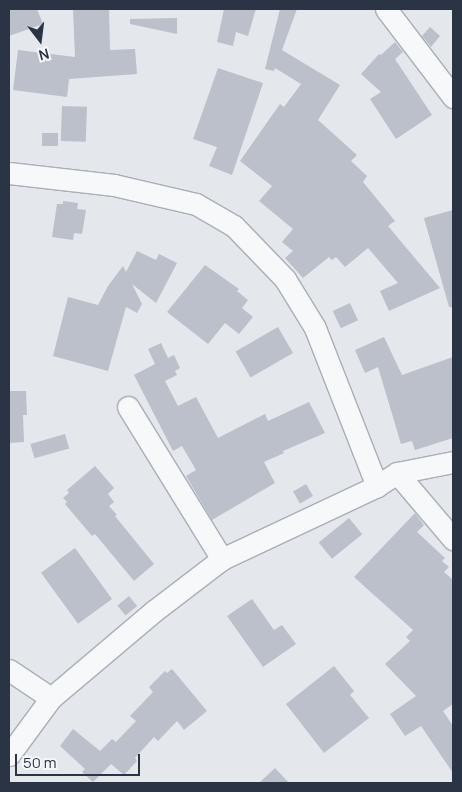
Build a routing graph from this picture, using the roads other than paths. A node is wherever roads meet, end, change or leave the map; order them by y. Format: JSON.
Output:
{"nodes":[{"id":1,"x":386,"y":9,"type":"edge"},
{"id":2,"x":453,"y":97,"type":"edge"},
{"id":3,"x":9,"y":173,"type":"edge"},
{"id":4,"x":128,"y":407,"type":"dead end"},
{"id":5,"x":453,"y":462,"type":"edge"},
{"id":6,"x":397,"y":473,"type":"junction"},
{"id":7,"x":377,"y":486,"type":"junction"},
{"id":8,"x":453,"y":540,"type":"edge"},
{"id":9,"x":222,"y":559,"type":"junction"},
{"id":10,"x":9,"y":670,"type":"edge"},
{"id":11,"x":51,"y":698,"type":"junction"},
{"id":12,"x":9,"y":755,"type":"edge"}],
"edges":[{"from":1,"to":2,"type":"street"},
{"from":3,"to":7,"type":"street"},
{"from":4,"to":9,"type":"street"},
{"from":5,"to":6,"type":"street"},
{"from":6,"to":7,"type":"street"},
{"from":6,"to":8,"type":"street"},
{"from":7,"to":9,"type":"street"},
{"from":9,"to":11,"type":"street"},
{"from":10,"to":11,"type":"street"},
{"from":11,"to":12,"type":"street"}]}
